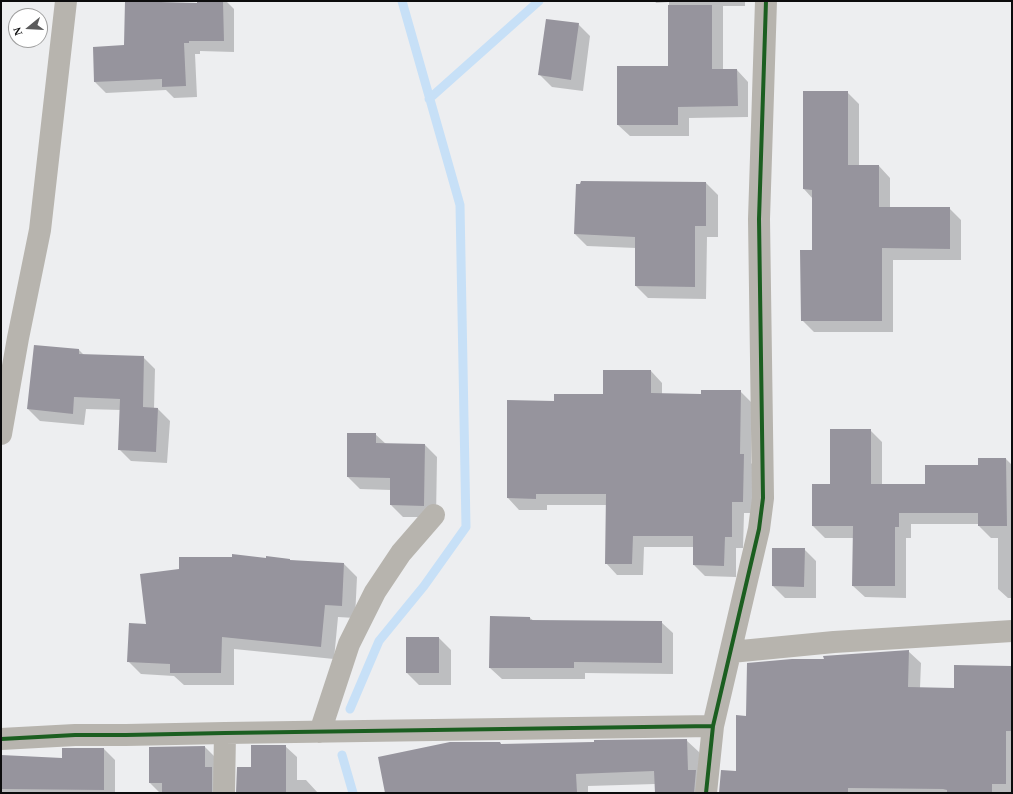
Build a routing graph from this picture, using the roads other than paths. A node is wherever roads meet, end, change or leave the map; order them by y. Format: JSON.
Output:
{"nodes":[{"id":1,"x":66,"y":1,"type":"edge"},
{"id":2,"x":766,"y":1,"type":"edge"},
{"id":3,"x":1,"y":434,"type":"edge"},
{"id":4,"x":434,"y":515,"type":"dead end"},
{"id":5,"x":1012,"y":630,"type":"edge"},
{"id":6,"x":731,"y":652,"type":"junction"},
{"id":7,"x":713,"y":726,"type":"junction"},
{"id":8,"x":320,"y":732,"type":"junction"},
{"id":9,"x":225,"y":733,"type":"junction"},
{"id":10,"x":1,"y":738,"type":"edge"},
{"id":11,"x":224,"y":793,"type":"edge"},
{"id":12,"x":706,"y":793,"type":"edge"}],
"edges":[{"from":1,"to":3,"type":"street"},
{"from":2,"to":6,"type":"street"},
{"from":4,"to":8,"type":"street"},
{"from":5,"to":6,"type":"street"},
{"from":6,"to":7,"type":"street"},
{"from":7,"to":8,"type":"street"},
{"from":7,"to":12,"type":"street"},
{"from":8,"to":9,"type":"street"},
{"from":9,"to":10,"type":"street"},
{"from":9,"to":11,"type":"street"}]}
